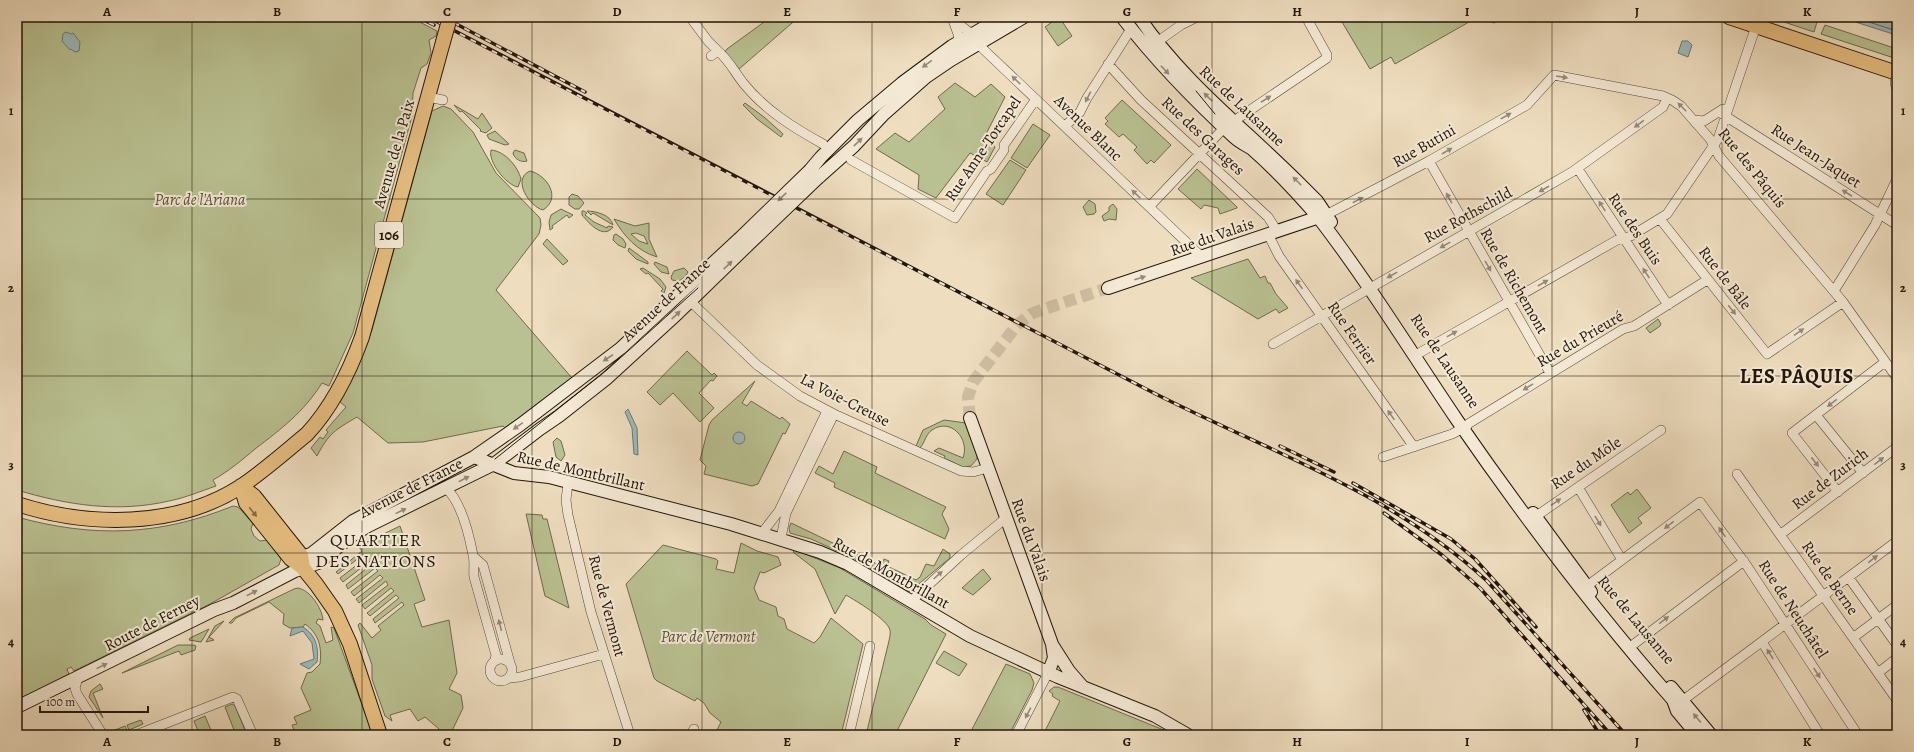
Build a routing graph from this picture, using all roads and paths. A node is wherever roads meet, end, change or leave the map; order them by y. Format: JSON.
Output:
{"nodes":[{"id":1,"x":450,"y":17,"type":"edge"},
{"id":2,"x":690,"y":17,"type":"edge"},
{"id":3,"x":1002,"y":17,"type":"edge"},
{"id":4,"x":1024,"y":17,"type":"edge"},
{"id":5,"x":1122,"y":17,"type":"edge"},
{"id":6,"x":1139,"y":17,"type":"edge"},
{"id":7,"x":1197,"y":17,"type":"edge"},
{"id":8,"x":1306,"y":17,"type":"edge"},
{"id":9,"x":1729,"y":17,"type":"edge"},
{"id":10,"x":952,"y":19,"type":"edge"},
{"id":11,"x":1756,"y":26,"type":"junction"},
{"id":12,"x":1131,"y":29,"type":"junction"},
{"id":13,"x":975,"y":39,"type":"junction"},
{"id":14,"x":1157,"y":42,"type":"junction"},
{"id":15,"x":959,"y":44,"type":"junction"},
{"id":16,"x":1108,"y":64,"type":"junction"},
{"id":17,"x":1897,"y":73,"type":"edge"},
{"id":18,"x":1897,"y":90,"type":"edge"},
{"id":19,"x":428,"y":97,"type":"junction"},
{"id":20,"x":1667,"y":98,"type":"junction"},
{"id":21,"x":1036,"y":99,"type":"junction"},
{"id":22,"x":1533,"y":99,"type":"joint"},
{"id":23,"x":443,"y":100,"type":"dead end"},
{"id":24,"x":1723,"y":114,"type":"junction"},
{"id":25,"x":1694,"y":120,"type":"junction"},
{"id":26,"x":1229,"y":124,"type":"junction"},
{"id":27,"x":1065,"y":126,"type":"junction"},
{"id":28,"x":823,"y":144,"type":"dead end"},
{"id":29,"x":1713,"y":146,"type":"junction"},
{"id":30,"x":1200,"y":154,"type":"junction"},
{"id":31,"x":851,"y":160,"type":"dead end"},
{"id":32,"x":1429,"y":162,"type":"junction"},
{"id":33,"x":1578,"y":169,"type":"junction"},
{"id":34,"x":814,"y":174,"type":"junction"},
{"id":35,"x":1897,"y":180,"type":"edge"},
{"id":36,"x":1150,"y":206,"type":"junction"},
{"id":37,"x":1880,"y":215,"type":"junction"},
{"id":38,"x":1322,"y":216,"type":"junction"},
{"id":39,"x":1660,"y":219,"type":"junction"},
{"id":40,"x":1897,"y":225,"type":"edge"},
{"id":41,"x":1468,"y":232,"type":"junction"},
{"id":42,"x":1273,"y":233,"type":"junction"},
{"id":43,"x":1624,"y":238,"type":"junction"},
{"id":44,"x":743,"y":242,"type":"junction"},
{"id":45,"x":1202,"y":257,"type":"junction"},
{"id":46,"x":1707,"y":280,"type":"junction"},
{"id":47,"x":1371,"y":287,"type":"junction"},
{"id":48,"x":1108,"y":288,"type":"tunnel mouth"},
{"id":49,"x":1834,"y":291,"type":"junction"},
{"id":50,"x":681,"y":293,"type":"junction"},
{"id":51,"x":690,"y":301,"type":"junction"},
{"id":52,"x":1509,"y":302,"type":"junction"},
{"id":53,"x":1843,"y":302,"type":"junction"},
{"id":54,"x":1668,"y":305,"type":"junction"},
{"id":55,"x":1321,"y":316,"type":"junction"},
{"id":56,"x":1273,"y":344,"type":"dead end"},
{"id":57,"x":1416,"y":354,"type":"junction"},
{"id":58,"x":1891,"y":365,"type":"edge"},
{"id":59,"x":1550,"y":373,"type":"junction"},
{"id":60,"x":1897,"y":378,"type":"edge"},
{"id":61,"x":830,"y":412,"type":"junction"},
{"id":62,"x":1816,"y":415,"type":"junction"},
{"id":63,"x":970,"y":418,"type":"tunnel mouth"},
{"id":64,"x":1466,"y":426,"type":"junction"},
{"id":65,"x":1661,"y":430,"type":"dead end"},
{"id":66,"x":1414,"y":447,"type":"junction"},
{"id":67,"x":1897,"y":447,"type":"edge"},
{"id":68,"x":474,"y":457,"type":"junction"},
{"id":69,"x":1383,"y":457,"type":"dead end"},
{"id":70,"x":494,"y":464,"type":"junction"},
{"id":71,"x":988,"y":468,"type":"junction"},
{"id":72,"x":1863,"y":473,"type":"junction"},
{"id":73,"x":1737,"y":474,"type":"dead end"},
{"id":74,"x":568,"y":483,"type":"junction"},
{"id":75,"x":241,"y":486,"type":"junction"},
{"id":76,"x":1578,"y":487,"type":"junction"},
{"id":77,"x":447,"y":489,"type":"junction"},
{"id":78,"x":1838,"y":492,"type":"junction"},
{"id":79,"x":17,"y":504,"type":"edge"},
{"id":80,"x":784,"y":508,"type":"junction"},
{"id":81,"x":1006,"y":518,"type":"junction"},
{"id":82,"x":1532,"y":519,"type":"junction"},
{"id":83,"x":762,"y":533,"type":"junction"},
{"id":84,"x":1781,"y":534,"type":"junction"},
{"id":85,"x":780,"y":538,"type":"junction"},
{"id":86,"x":1897,"y":543,"type":"edge"},
{"id":87,"x":474,"y":557,"type":"junction"},
{"id":88,"x":1622,"y":560,"type":"junction"},
{"id":89,"x":302,"y":561,"type":"junction"},
{"id":90,"x":1744,"y":561,"type":"junction"},
{"id":91,"x":1849,"y":578,"type":"junction"},
{"id":92,"x":1587,"y":586,"type":"junction"},
{"id":93,"x":1824,"y":596,"type":"junction"},
{"id":94,"x":910,"y":602,"type":"junction"},
{"id":95,"x":1897,"y":605,"type":"edge"},
{"id":96,"x":1878,"y":619,"type":"junction"},
{"id":97,"x":1785,"y":624,"type":"junction"},
{"id":98,"x":1854,"y":637,"type":"junction"},
{"id":99,"x":1762,"y":642,"type":"junction"},
{"id":100,"x":1052,"y":644,"type":"junction"},
{"id":101,"x":1634,"y":644,"type":"junction"},
{"id":102,"x":1897,"y":645,"type":"edge"},
{"id":103,"x":870,"y":646,"type":"dead end"},
{"id":104,"x":604,"y":654,"type":"junction"},
{"id":105,"x":1897,"y":658,"type":"edge"},
{"id":106,"x":495,"y":660,"type":"junction"},
{"id":107,"x":510,"y":663,"type":"junction"},
{"id":108,"x":1878,"y":672,"type":"junction"},
{"id":109,"x":1048,"y":673,"type":"junction"},
{"id":110,"x":78,"y":678,"type":"junction"},
{"id":111,"x":509,"y":678,"type":"junction"},
{"id":112,"x":1084,"y":688,"type":"junction"},
{"id":113,"x":1897,"y":700,"type":"edge"},
{"id":114,"x":1678,"y":702,"type":"junction"},
{"id":115,"x":17,"y":708,"type":"edge"},
{"id":116,"x":101,"y":732,"type":"edge"},
{"id":117,"x":136,"y":735,"type":"edge"},
{"id":118,"x":253,"y":735,"type":"edge"},
{"id":119,"x":380,"y":735,"type":"edge"},
{"id":120,"x":630,"y":735,"type":"edge"},
{"id":121,"x":849,"y":735,"type":"edge"},
{"id":122,"x":1016,"y":735,"type":"edge"},
{"id":123,"x":1188,"y":735,"type":"edge"},
{"id":124,"x":1697,"y":735,"type":"edge"},
{"id":125,"x":1711,"y":735,"type":"edge"},
{"id":126,"x":1820,"y":735,"type":"edge"},
{"id":127,"x":1858,"y":735,"type":"edge"}],
"edges":[{"from":1,"to":19,"type":"main road","name":"Avenue de la Paix","number":"106","bridge":true},
{"from":2,"to":28,"type":"street"},
{"from":3,"to":13,"type":"main road","name":"Avenue de France"},
{"from":4,"to":13,"type":"main road","name":"Avenue de France"},
{"from":5,"to":12,"type":"main road","name":"Rue de Lausanne"},
{"from":6,"to":14,"type":"main road","name":"Rue de Lausanne"},
{"from":7,"to":14,"type":"street"},
{"from":26,"to":8,"type":"street","one_way":true},
{"from":9,"to":11,"type":"main road"},
{"from":10,"to":13,"type":"street","name":"Avenue Blanc"},
{"from":10,"to":15,"type":"street","name":"Avenue Blanc"},
{"from":11,"to":17,"type":"main road"},
{"from":11,"to":24,"type":"street"},
{"from":12,"to":16,"type":"street"},
{"from":12,"to":26,"type":"main road","name":"Rue de Lausanne","one_way":true},
{"from":13,"to":15,"type":"main road","name":"Avenue de France"},
{"from":21,"to":13,"type":"street","name":"Avenue Blanc","one_way":true},
{"from":34,"to":13,"type":"main road","name":"Avenue de France","one_way":true},
{"from":26,"to":14,"type":"main road","name":"Rue de Lausanne","one_way":true},
{"from":15,"to":34,"type":"main road","name":"Avenue de France","one_way":true},
{"from":16,"to":27,"type":"street","one_way":true},
{"from":16,"to":30,"type":"street","name":"Rue des Garages"},
{"from":17,"to":18,"type":"street"},
{"from":19,"to":23,"type":"street"},
{"from":19,"to":75,"type":"main road","name":"Avenue de la Paix","number":"106"},
{"from":22,"to":20,"type":"street","name":"Rue des Pâquis","one_way":true},
{"from":25,"to":20,"type":"street","name":"Rue des Pâquis","one_way":true},
{"from":20,"to":33,"type":"street","name":"Rue Rothschild","one_way":true},
{"from":21,"to":27,"type":"street","name":"Avenue Blanc"},
{"from":21,"to":31,"type":"street","name":"Rue Anne-Torcapel"},
{"from":32,"to":22,"type":"street","name":"Rue Butini","one_way":true},
{"from":24,"to":25,"type":"street"},
{"from":24,"to":29,"type":"street"},
{"from":37,"to":24,"type":"street","name":"Rue Jean-Jaquet","one_way":true},
{"from":25,"to":29,"type":"street","name":"Rue des Pâquis"},
{"from":26,"to":30,"type":"street"},
{"from":26,"to":38,"type":"main road","name":"Rue de Lausanne"},
{"from":38,"to":26,"type":"main road","name":"Rue de Lausanne","one_way":true},
{"from":36,"to":27,"type":"street","name":"Avenue Blanc","one_way":true},
{"from":29,"to":39,"type":"street"},
{"from":29,"to":49,"type":"street","name":"Rue des Pâquis"},
{"from":30,"to":36,"type":"street"},
{"from":30,"to":42,"type":"street","name":"Rue des Garages"},
{"from":38,"to":32,"type":"street","name":"Rue Butini","one_way":true},
{"from":41,"to":32,"type":"street","name":"Rue de Richemont","one_way":true},
{"from":33,"to":41,"type":"street","name":"Rue Rothschild","one_way":true},
{"from":43,"to":33,"type":"street","name":"Rue des Buis","one_way":true},
{"from":34,"to":44,"type":"main road","name":"Avenue de France","bridge":true},
{"from":35,"to":37,"type":"street"},
{"from":36,"to":45,"type":"street","name":"Avenue Blanc"},
{"from":37,"to":40,"type":"street","name":"Rue Jean-Jaquet"},
{"from":37,"to":49,"type":"street"},
{"from":38,"to":42,"type":"main road","name":"Rue du Valais"},
{"from":38,"to":47,"type":"main road"},
{"from":39,"to":43,"type":"street"},
{"from":39,"to":46,"type":"street","name":"Rue de Bâle"},
{"from":41,"to":47,"type":"street","name":"Rue Rothschild","one_way":true},
{"from":41,"to":52,"type":"street","name":"Rue de Richemont","one_way":true},
{"from":42,"to":45,"type":"main road","name":"Rue du Valais"},
{"from":55,"to":42,"type":"street","name":"Rue Ferrier","one_way":true},
{"from":52,"to":43,"type":"street","one_way":true},
{"from":54,"to":43,"type":"street","name":"Rue des Buis","one_way":true},
{"from":44,"to":50,"type":"main road","name":"Avenue de France"},
{"from":51,"to":44,"type":"main road","name":"Avenue de France","one_way":true},
{"from":48,"to":45,"type":"main road","name":"Rue du Valais","one_way":true},
{"from":46,"to":53,"type":"street","name":"Rue de Bâle","one_way":true},
{"from":46,"to":54,"type":"street","name":"Rue du Prieuré"},
{"from":47,"to":55,"type":"street","name":"Rue Rothschild"},
{"from":47,"to":57,"type":"main road"},
{"from":49,"to":53,"type":"street","name":"Rue des Pâquis"},
{"from":50,"to":51,"type":"main road"},
{"from":50,"to":68,"type":"main road","name":"Avenue de France","one_way":true},
{"from":51,"to":61,"type":"street","name":"La Voie-Creuse"},
{"from":70,"to":51,"type":"main road","name":"Avenue de France","one_way":true},
{"from":57,"to":52,"type":"street","one_way":true},
{"from":52,"to":59,"type":"street","name":"Rue de Richemont"},
{"from":53,"to":58,"type":"street","name":"Rue des Pâquis"},
{"from":54,"to":59,"type":"street","name":"Rue du Prieuré"},
{"from":55,"to":56,"type":"street","name":"Rue Rothschild"},
{"from":66,"to":55,"type":"street","name":"Rue Ferrier","one_way":true},
{"from":57,"to":64,"type":"main road"},
{"from":58,"to":60,"type":"street","name":"Rue des Pâquis"},
{"from":58,"to":62,"type":"street","one_way":true},
{"from":59,"to":64,"type":"street","name":"Rue du Prieuré","one_way":true},
{"from":61,"to":71,"type":"street","name":"La Voie-Creuse"},
{"from":61,"to":80,"type":"street"},
{"from":62,"to":72,"type":"street"},
{"from":62,"to":78,"type":"street","one_way":true},
{"from":63,"to":71,"type":"main road","name":"Rue du Valais"},
{"from":64,"to":66,"type":"street","name":"Rue du Prieuré"},
{"from":64,"to":82,"type":"main road"},
{"from":65,"to":76,"type":"street","name":"Rue du Môle"},
{"from":66,"to":69,"type":"street","name":"Rue du Prieuré"},
{"from":72,"to":67,"type":"street","name":"Rue de Zurich","one_way":true},
{"from":68,"to":70,"type":"main road","name":"Rue de Montbrillant"},
{"from":68,"to":89,"type":"main road","name":"Avenue de France"},
{"from":70,"to":74,"type":"main road","name":"Rue de Montbrillant"},
{"from":77,"to":70,"type":"main road","name":"Avenue de France","one_way":true},
{"from":71,"to":81,"type":"main road","name":"Rue du Valais"},
{"from":72,"to":78,"type":"street","name":"Rue de Zurich"},
{"from":73,"to":84,"type":"street","name":"Rue de Berne"},
{"from":74,"to":83,"type":"main road","name":"Rue de Montbrillant"},
{"from":74,"to":104,"type":"street","name":"Rue de Vermont"},
{"from":75,"to":79,"type":"main road"},
{"from":75,"to":89,"type":"main road"},
{"from":82,"to":76,"type":"street","name":"Rue du Môle","one_way":true},
{"from":76,"to":88,"type":"street","one_way":true},
{"from":77,"to":87,"type":"street"},
{"from":89,"to":77,"type":"main road","name":"Avenue de France","one_way":true},
{"from":78,"to":84,"type":"street","name":"Rue de Zurich"},
{"from":80,"to":83,"type":"street"},
{"from":80,"to":85,"type":"street"},
{"from":94,"to":81,"type":"street","one_way":true},
{"from":81,"to":100,"type":"main road","name":"Rue du Valais"},
{"from":82,"to":92,"type":"main road","name":"Rue de Lausanne"},
{"from":82,"to":114,"type":"main road"},
{"from":83,"to":85,"type":"main road","name":"Rue de Montbrillant"},
{"from":84,"to":93,"type":"street","name":"Rue de Berne"},
{"from":85,"to":94,"type":"main road","name":"Rue de Montbrillant"},
{"from":91,"to":86,"type":"street","one_way":true},
{"from":87,"to":106,"type":"street"},
{"from":107,"to":87,"type":"street","one_way":true},
{"from":90,"to":88,"type":"street","name":"Rue de Neuchâtel","one_way":true},
{"from":88,"to":92,"type":"street"},
{"from":110,"to":89,"type":"main road","name":"Route de Ferney","one_way":true},
{"from":89,"to":119,"type":"main road"},
{"from":90,"to":97,"type":"street","name":"Rue de Neuchâtel"},
{"from":101,"to":90,"type":"street","one_way":true},
{"from":91,"to":93,"type":"street"},
{"from":91,"to":96,"type":"street"},
{"from":92,"to":101,"type":"main road","name":"Rue de Lausanne"},
{"from":93,"to":97,"type":"street"},
{"from":93,"to":98,"type":"street","name":"Rue de Berne"},
{"from":94,"to":109,"type":"main road","name":"Rue de Montbrillant"},
{"from":95,"to":96,"type":"street"},
{"from":96,"to":98,"type":"street"},
{"from":96,"to":102,"type":"street"},
{"from":97,"to":99,"type":"street"},
{"from":97,"to":127,"type":"street","name":"Rue de Neuchâtel","one_way":true},
{"from":98,"to":108,"type":"street","name":"Rue de Berne"},
{"from":99,"to":114,"type":"street"},
{"from":126,"to":99,"type":"street","one_way":true},
{"from":100,"to":109,"type":"main road","name":"Rue du Valais"},
{"from":100,"to":112,"type":"main road"},
{"from":101,"to":114,"type":"main road","name":"Rue de Lausanne"},
{"from":103,"to":121,"type":"street"},
{"from":104,"to":111,"type":"street"},
{"from":104,"to":120,"type":"street","name":"Rue de Vermont"},
{"from":105,"to":108,"type":"street"},
{"from":106,"to":107,"type":"street"},
{"from":106,"to":111,"type":"street"},
{"from":107,"to":111,"type":"street"},
{"from":108,"to":113,"type":"street","name":"Rue de Berne"},
{"from":109,"to":112,"type":"main road","name":"Rue de Montbrillant"},
{"from":109,"to":122,"type":"street","one_way":true},
{"from":110,"to":115,"type":"main road","name":"Route de Ferney"},
{"from":110,"to":116,"type":"street"},
{"from":112,"to":123,"type":"main road","name":"Rue de Montbrillant"},
{"from":114,"to":124,"type":"main road","name":"Rue de Lausanne"},
{"from":125,"to":114,"type":"main road","name":"Rue de Lausanne","one_way":true},
{"from":117,"to":118,"type":"street"}]}
